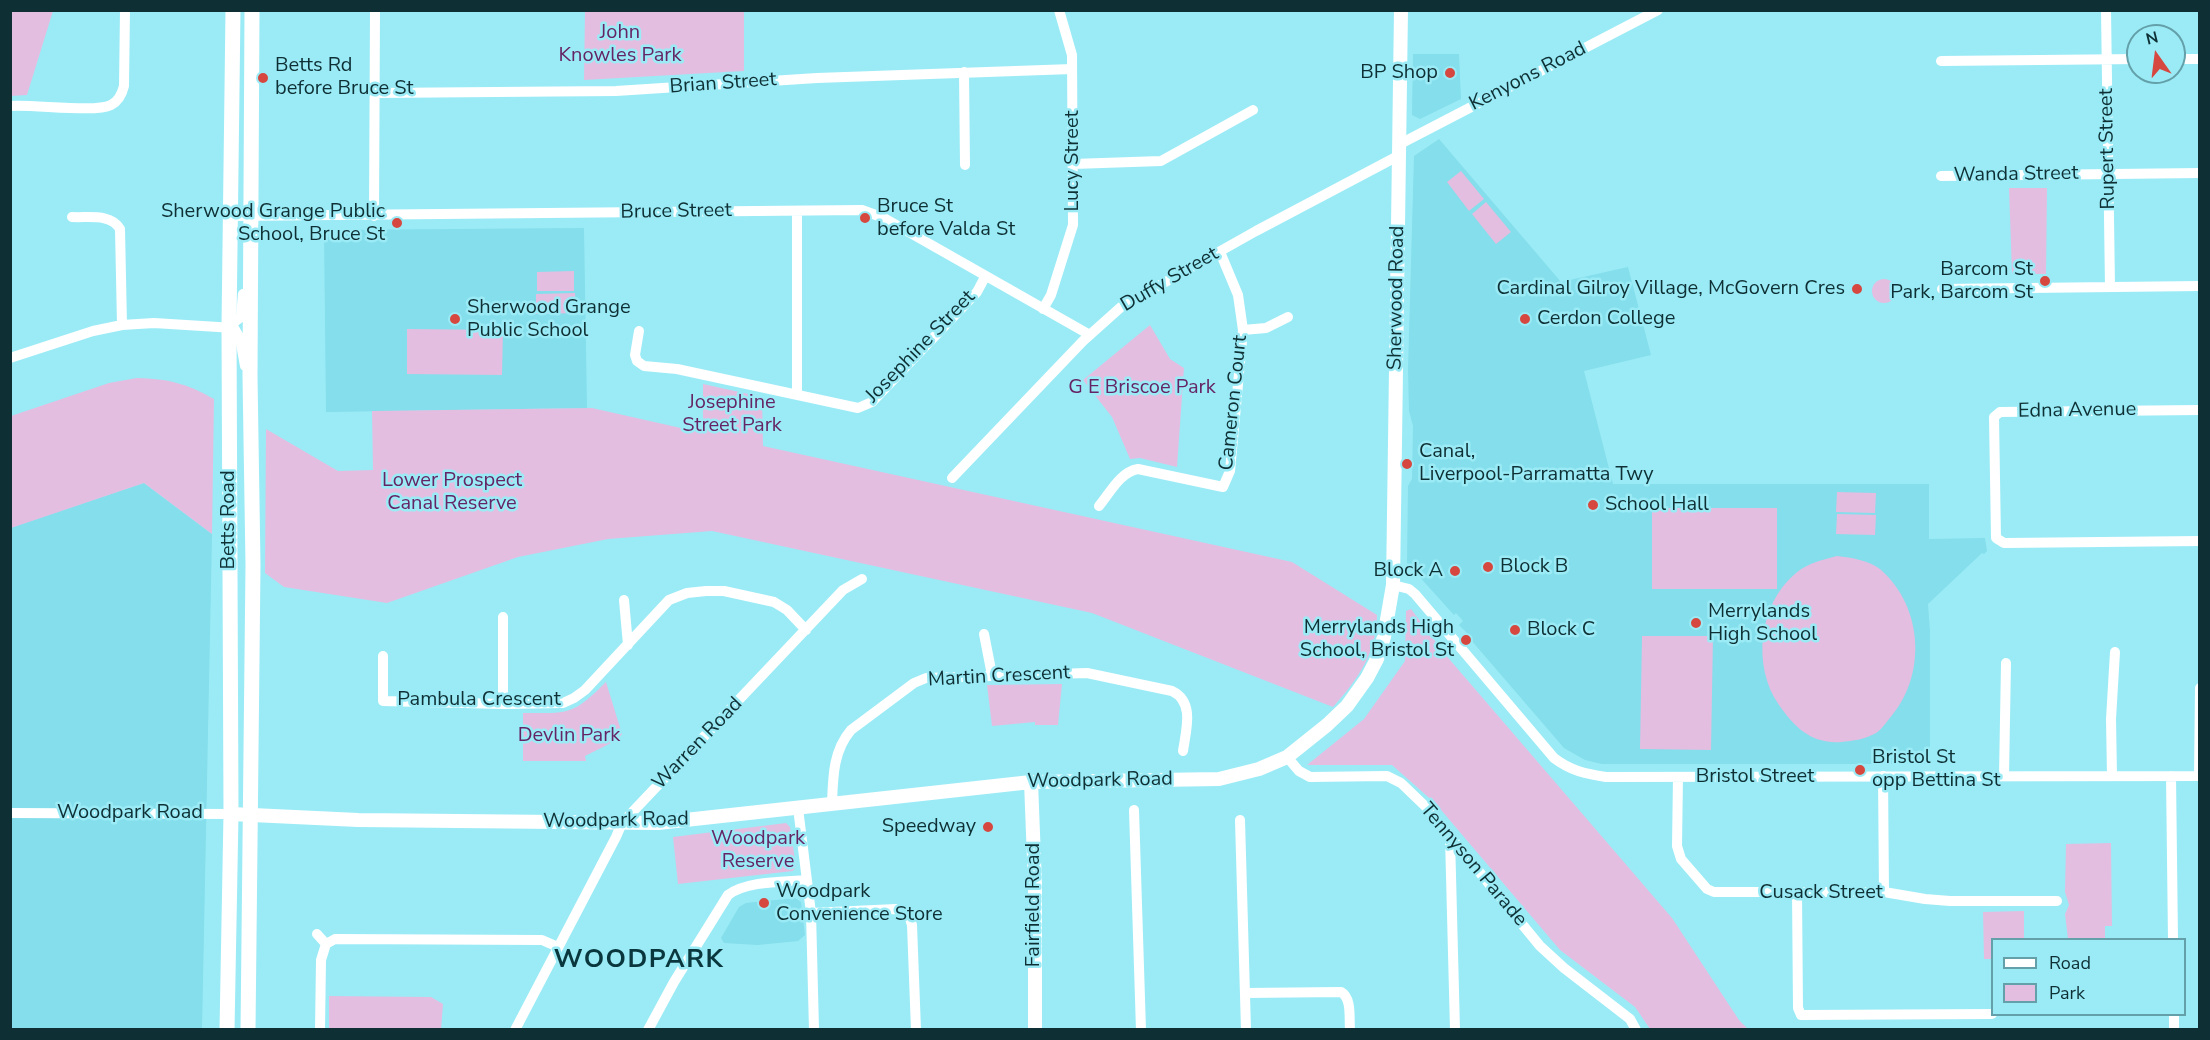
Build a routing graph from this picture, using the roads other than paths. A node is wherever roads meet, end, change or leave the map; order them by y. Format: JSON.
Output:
{"nodes":[{"id":1,"x":125,"y":10,"type":"edge"},
{"id":2,"x":233,"y":10,"type":"edge"},
{"id":3,"x":252,"y":10,"type":"edge"},
{"id":4,"x":375,"y":10,"type":"edge"},
{"id":5,"x":1059,"y":10,"type":"edge"},
{"id":6,"x":1401,"y":10,"type":"edge"},
{"id":7,"x":1658,"y":10,"type":"edge"},
{"id":8,"x":2106,"y":10,"type":"edge"},
{"id":9,"x":2107,"y":59,"type":"junction"},
{"id":10,"x":2126,"y":59,"type":"edge"},
{"id":11,"x":1941,"y":61,"type":"dead end"},
{"id":12,"x":1072,"y":69,"type":"junction"},
{"id":13,"x":964,"y":72,"type":"junction"},
{"id":14,"x":375,"y":93,"type":"junction"},
{"id":15,"x":10,"y":106,"type":"edge"},
{"id":16,"x":1253,"y":110,"type":"dead end"},
{"id":17,"x":1398,"y":150,"type":"junction"},
{"id":18,"x":1073,"y":164,"type":"junction"},
{"id":19,"x":965,"y":165,"type":"dead end"},
{"id":20,"x":2199,"y":173,"type":"edge"},
{"id":21,"x":2108,"y":174,"type":"junction"},
{"id":22,"x":1941,"y":176,"type":"dead end"},
{"id":23,"x":797,"y":211,"type":"junction"},
{"id":24,"x":229,"y":216,"type":"junction"},
{"id":25,"x":251,"y":216,"type":"junction"},
{"id":26,"x":374,"y":216,"type":"junction"},
{"id":27,"x":72,"y":217,"type":"dead end"},
{"id":28,"x":1220,"y":252,"type":"junction"},
{"id":29,"x":250,"y":276,"type":"junction"},
{"id":30,"x":986,"y":277,"type":"junction"},
{"id":31,"x":2199,"y":286,"type":"edge"},
{"id":32,"x":2110,"y":287,"type":"junction"},
{"id":33,"x":1942,"y":289,"type":"dead end"},
{"id":34,"x":1043,"y":309,"type":"junction"},
{"id":35,"x":1288,"y":317,"type":"dead end"},
{"id":36,"x":122,"y":325,"type":"junction"},
{"id":37,"x":229,"y":326,"type":"junction"},
{"id":38,"x":1243,"y":330,"type":"junction"},
{"id":39,"x":639,"y":331,"type":"dead end"},
{"id":40,"x":1090,"y":335,"type":"junction"},
{"id":41,"x":10,"y":358,"type":"edge"},
{"id":42,"x":250,"y":376,"type":"junction"},
{"id":43,"x":797,"y":395,"type":"junction"},
{"id":44,"x":2199,"y":410,"type":"edge"},
{"id":45,"x":952,"y":478,"type":"dead end"},
{"id":46,"x":1099,"y":506,"type":"dead end"},
{"id":47,"x":2199,"y":541,"type":"edge"},
{"id":48,"x":862,"y":579,"type":"dead end"},
{"id":49,"x":1393,"y":585,"type":"junction"},
{"id":50,"x":624,"y":600,"type":"dead end"},
{"id":51,"x":503,"y":617,"type":"dead end"},
{"id":52,"x":806,"y":630,"type":"junction"},
{"id":53,"x":984,"y":634,"type":"dead end"},
{"id":54,"x":628,"y":645,"type":"junction"},
{"id":55,"x":2115,"y":652,"type":"dead end"},
{"id":56,"x":383,"y":656,"type":"dead end"},
{"id":57,"x":2006,"y":663,"type":"dead end"},
{"id":58,"x":992,"y":675,"type":"junction"},
{"id":59,"x":2199,"y":688,"type":"edge"},
{"id":60,"x":503,"y":704,"type":"junction"},
{"id":61,"x":1184,"y":751,"type":"dead end"},
{"id":62,"x":1290,"y":761,"type":"junction"},
{"id":63,"x":1884,"y":776,"type":"junction"},
{"id":64,"x":2004,"y":776,"type":"junction"},
{"id":65,"x":2112,"y":776,"type":"junction"},
{"id":66,"x":2171,"y":776,"type":"junction"},
{"id":67,"x":2199,"y":776,"type":"edge"},
{"id":68,"x":1678,"y":777,"type":"junction"},
{"id":69,"x":1031,"y":782,"type":"junction"},
{"id":70,"x":831,"y":804,"type":"junction"},
{"id":71,"x":798,"y":808,"type":"junction"},
{"id":72,"x":1134,"y":810,"type":"dead end"},
{"id":73,"x":10,"y":813,"type":"edge"},
{"id":74,"x":231,"y":814,"type":"junction"},
{"id":75,"x":251,"y":815,"type":"junction"},
{"id":76,"x":1240,"y":820,"type":"dead end"},
{"id":77,"x":622,"y":823,"type":"junction"},
{"id":78,"x":1450,"y":837,"type":"junction"},
{"id":79,"x":806,"y":880,"type":"junction"},
{"id":80,"x":1884,"y":892,"type":"junction"},
{"id":81,"x":1797,"y":893,"type":"junction"},
{"id":82,"x":2057,"y":901,"type":"dead end"},
{"id":83,"x":812,"y":913,"type":"junction"},
{"id":84,"x":317,"y":934,"type":"dead end"},
{"id":85,"x":2173,"y":938,"type":"edge"},
{"id":86,"x":326,"y":944,"type":"junction"},
{"id":87,"x":558,"y":947,"type":"junction"},
{"id":88,"x":1245,"y":993,"type":"junction"},
{"id":89,"x":1991,"y":1014,"type":"edge"},
{"id":90,"x":227,"y":1029,"type":"edge"},
{"id":91,"x":248,"y":1029,"type":"edge"},
{"id":92,"x":320,"y":1029,"type":"edge"},
{"id":93,"x":515,"y":1029,"type":"edge"},
{"id":94,"x":648,"y":1029,"type":"edge"},
{"id":95,"x":814,"y":1029,"type":"edge"},
{"id":96,"x":916,"y":1029,"type":"edge"},
{"id":97,"x":1035,"y":1029,"type":"edge"},
{"id":98,"x":1141,"y":1029,"type":"edge"},
{"id":99,"x":1245,"y":1029,"type":"edge"},
{"id":100,"x":1350,"y":1029,"type":"edge"},
{"id":101,"x":1455,"y":1029,"type":"edge"},
{"id":102,"x":1636,"y":1029,"type":"edge"}],
"edges":[{"from":1,"to":15,"type":"street"},
{"from":2,"to":24,"type":"highway","name":"Betts Road"},
{"from":3,"to":25,"type":"highway","name":"Betts Road"},
{"from":4,"to":14,"type":"street"},
{"from":5,"to":12,"type":"street","name":"Lucy Street"},
{"from":6,"to":17,"type":"main road","name":"Sherwood Road"},
{"from":7,"to":17,"type":"street","name":"Kenyons Road"},
{"from":8,"to":9,"type":"street","name":"Rupert Street"},
{"from":9,"to":10,"type":"street"},
{"from":9,"to":11,"type":"street"},
{"from":9,"to":21,"type":"street","name":"Rupert Street"},
{"from":12,"to":13,"type":"street","name":"Brian Street"},
{"from":12,"to":18,"type":"street","name":"Lucy Street"},
{"from":13,"to":14,"type":"street","name":"Brian Street"},
{"from":13,"to":19,"type":"street"},
{"from":14,"to":26,"type":"street"},
{"from":16,"to":18,"type":"street"},
{"from":17,"to":28,"type":"street","name":"Duffy Street"},
{"from":17,"to":49,"type":"main road","name":"Sherwood Road"},
{"from":18,"to":34,"type":"street","name":"Lucy Street"},
{"from":20,"to":21,"type":"street","name":"Wanda Street"},
{"from":21,"to":22,"type":"street","name":"Wanda Street"},
{"from":21,"to":32,"type":"street","name":"Rupert Street"},
{"from":23,"to":26,"type":"street","name":"Bruce Street"},
{"from":23,"to":30,"type":"street","name":"Bruce Street"},
{"from":23,"to":43,"type":"street"},
{"from":24,"to":25,"type":"street","name":"Bruce Street"},
{"from":24,"to":37,"type":"highway","name":"Betts Road"},
{"from":25,"to":26,"type":"street","name":"Bruce Street"},
{"from":25,"to":29,"type":"highway","name":"Betts Road"},
{"from":27,"to":36,"type":"street"},
{"from":28,"to":38,"type":"street","name":"Cameron Court"},
{"from":28,"to":40,"type":"street","name":"Duffy Street"},
{"from":29,"to":37,"type":"street"},
{"from":29,"to":42,"type":"highway","name":"Betts Road"},
{"from":30,"to":34,"type":"street","name":"Bruce Street"},
{"from":30,"to":43,"type":"street","name":"Josephine Street"},
{"from":31,"to":32,"type":"street"},
{"from":32,"to":33,"type":"street"},
{"from":34,"to":40,"type":"street","name":"Bruce Street"},
{"from":35,"to":38,"type":"street"},
{"from":36,"to":37,"type":"street"},
{"from":36,"to":41,"type":"street"},
{"from":37,"to":42,"type":"street"},
{"from":37,"to":74,"type":"highway","name":"Betts Road"},
{"from":38,"to":46,"type":"street","name":"Cameron Court"},
{"from":39,"to":43,"type":"street","name":"Josephine Street"},
{"from":40,"to":45,"type":"street","name":"Duffy Street"},
{"from":42,"to":75,"type":"highway","name":"Betts Road"},
{"from":44,"to":47,"type":"street","name":"Edna Avenue"},
{"from":48,"to":52,"type":"street","name":"Warren Road"},
{"from":49,"to":62,"type":"main road","name":"Sherwood Road"},
{"from":49,"to":68,"type":"street","name":"Bristol Street"},
{"from":50,"to":54,"type":"street"},
{"from":51,"to":60,"type":"street"},
{"from":52,"to":54,"type":"street","name":"Pambula Crescent"},
{"from":52,"to":77,"type":"street","name":"Warren Road"},
{"from":53,"to":58,"type":"street"},
{"from":54,"to":60,"type":"street","name":"Pambula Crescent"},
{"from":55,"to":65,"type":"street"},
{"from":56,"to":60,"type":"street","name":"Pambula Crescent"},
{"from":57,"to":64,"type":"street"},
{"from":58,"to":61,"type":"street","name":"Martin Crescent"},
{"from":58,"to":70,"type":"street","name":"Martin Crescent"},
{"from":59,"to":67,"type":"street"},
{"from":62,"to":69,"type":"main road","name":"Woodpark Road"},
{"from":62,"to":78,"type":"street","name":"Tennyson Parade"},
{"from":63,"to":64,"type":"street","name":"Bristol Street"},
{"from":63,"to":68,"type":"street","name":"Bristol Street"},
{"from":63,"to":80,"type":"street"},
{"from":64,"to":65,"type":"street","name":"Bristol Street"},
{"from":65,"to":66,"type":"street","name":"Bristol Street"},
{"from":66,"to":67,"type":"street","name":"Bristol Street"},
{"from":66,"to":85,"type":"street"},
{"from":68,"to":81,"type":"street","name":"Cusack Street"},
{"from":69,"to":70,"type":"main road","name":"Woodpark Road"},
{"from":69,"to":97,"type":"main road","name":"Fairfield Road"},
{"from":70,"to":71,"type":"main road","name":"Woodpark Road"},
{"from":71,"to":77,"type":"main road","name":"Woodpark Road"},
{"from":71,"to":79,"type":"street"},
{"from":72,"to":98,"type":"street"},
{"from":73,"to":74,"type":"street","name":"Woodpark Road"},
{"from":74,"to":75,"type":"main road","name":"Woodpark Road"},
{"from":74,"to":90,"type":"highway","name":"Betts Road"},
{"from":75,"to":77,"type":"main road","name":"Woodpark Road"},
{"from":75,"to":91,"type":"highway","name":"Betts Road"},
{"from":76,"to":88,"type":"street"},
{"from":77,"to":87,"type":"street","name":"Warren Road"},
{"from":78,"to":101,"type":"street"},
{"from":78,"to":102,"type":"street","name":"Tennyson Parade"},
{"from":79,"to":83,"type":"street"},
{"from":79,"to":94,"type":"street"},
{"from":80,"to":81,"type":"street","name":"Cusack Street"},
{"from":80,"to":82,"type":"street","name":"Cusack Street"},
{"from":81,"to":89,"type":"street"},
{"from":83,"to":95,"type":"street"},
{"from":83,"to":96,"type":"street"},
{"from":84,"to":86,"type":"street"},
{"from":86,"to":87,"type":"street"},
{"from":86,"to":92,"type":"street"},
{"from":87,"to":93,"type":"street","name":"Warren Road"},
{"from":88,"to":99,"type":"street"},
{"from":88,"to":100,"type":"street"}]}
